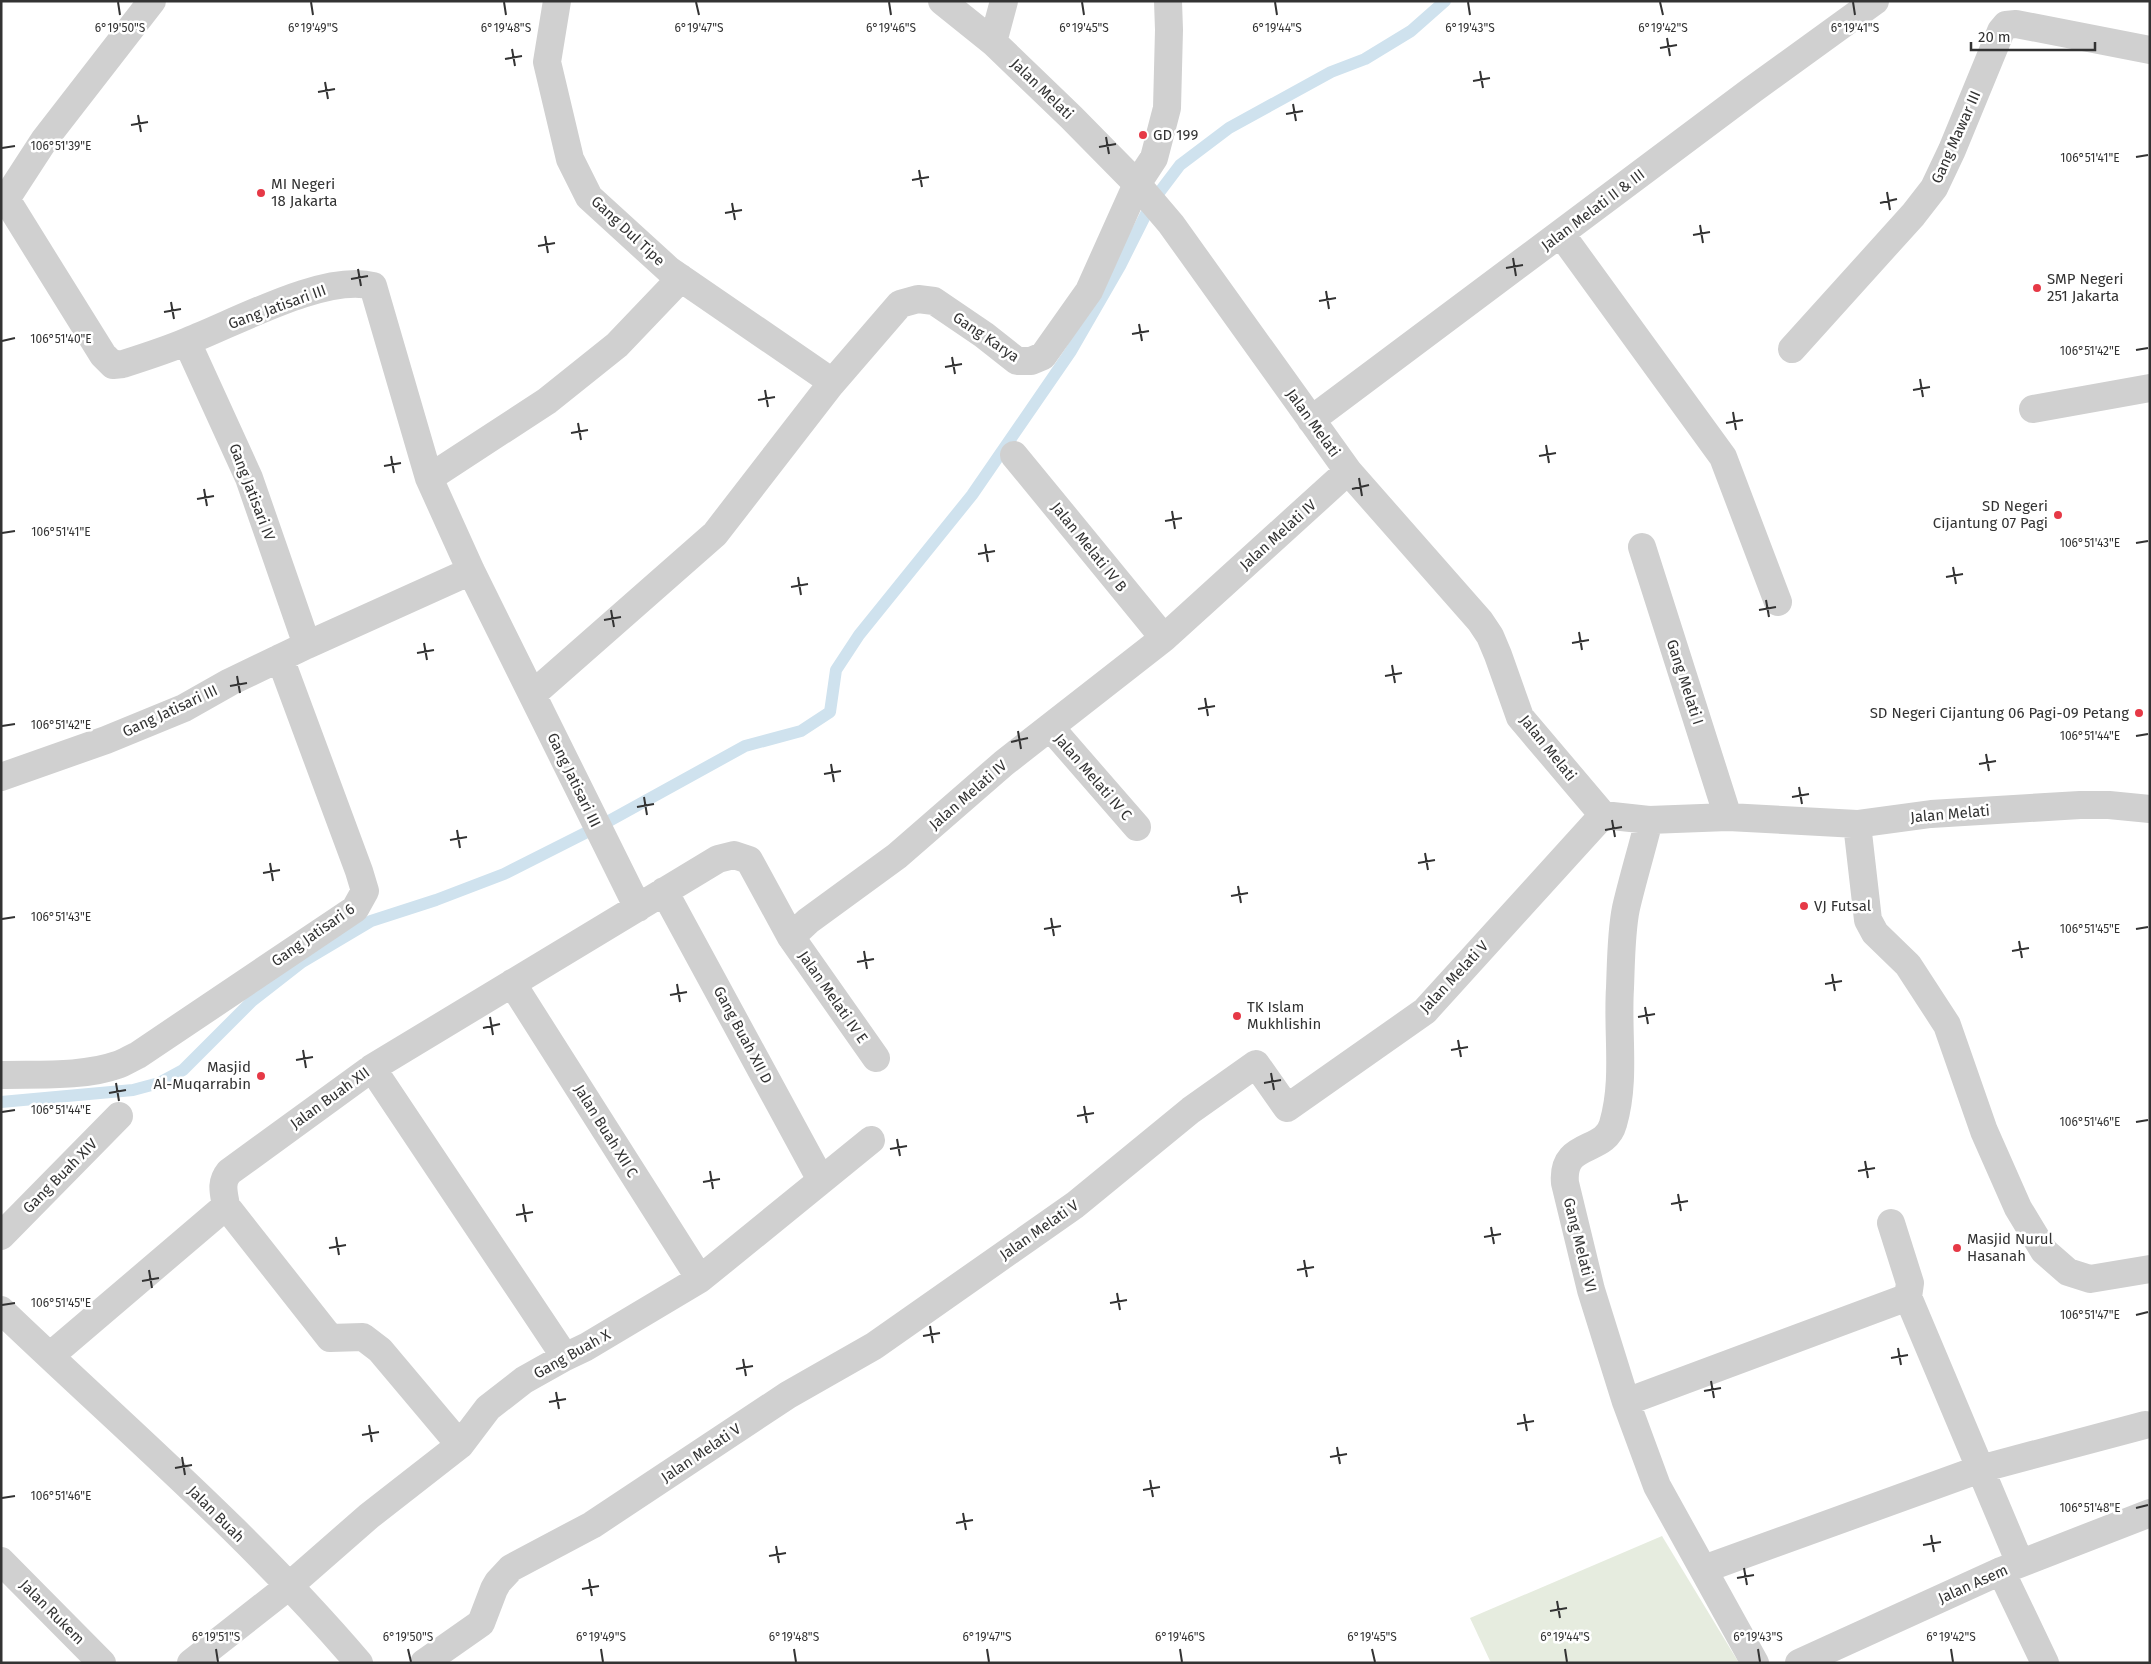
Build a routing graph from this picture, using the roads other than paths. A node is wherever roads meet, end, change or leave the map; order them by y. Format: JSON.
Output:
{"nodes":[{"id":1,"x":152,"y":1,"type":"edge"},
{"id":2,"x":557,"y":1,"type":"edge"},
{"id":3,"x":942,"y":1,"type":"edge"},
{"id":4,"x":1004,"y":1,"type":"edge"},
{"id":5,"x":1168,"y":1,"type":"edge"},
{"id":6,"x":1875,"y":1,"type":"edge"},
{"id":7,"x":993,"y":42,"type":"junction"},
{"id":8,"x":2150,"y":50,"type":"edge"},
{"id":9,"x":1139,"y":187,"type":"junction"},
{"id":10,"x":4,"y":201,"type":"edge"},
{"id":11,"x":1561,"y":234,"type":"junction"},
{"id":12,"x":681,"y":278,"type":"junction"},
{"id":13,"x":187,"y":342,"type":"junction"},
{"id":14,"x":1792,"y":349,"type":"dead end"},
{"id":15,"x":831,"y":384,"type":"junction"},
{"id":16,"x":2150,"y":388,"type":"edge"},
{"id":17,"x":2034,"y":409,"type":"dead end"},
{"id":18,"x":1311,"y":420,"type":"junction"},
{"id":19,"x":1014,"y":455,"type":"dead end"},
{"id":20,"x":1348,"y":471,"type":"junction"},
{"id":21,"x":429,"y":478,"type":"junction"},
{"id":22,"x":1642,"y":547,"type":"dead end"},
{"id":23,"x":471,"y":571,"type":"junction"},
{"id":24,"x":1778,"y":602,"type":"dead end"},
{"id":25,"x":1164,"y":638,"type":"junction"},
{"id":26,"x":307,"y":645,"type":"junction"},
{"id":27,"x":280,"y":658,"type":"junction"},
{"id":28,"x":533,"y":694,"type":"junction"},
{"id":29,"x":1050,"y":727,"type":"junction"},
{"id":30,"x":1,"y":777,"type":"edge"},
{"id":31,"x":2150,"y":809,"type":"edge"},
{"id":32,"x":1603,"y":814,"type":"junction"},
{"id":33,"x":1728,"y":817,"type":"junction"},
{"id":34,"x":1649,"y":820,"type":"junction"},
{"id":35,"x":1858,"y":824,"type":"junction"},
{"id":36,"x":1137,"y":827,"type":"dead end"},
{"id":37,"x":664,"y":891,"type":"junction"},
{"id":38,"x":638,"y":908,"type":"junction"},
{"id":39,"x":790,"y":937,"type":"junction"},
{"id":40,"x":512,"y":983,"type":"junction"},
{"id":41,"x":876,"y":1058,"type":"dead end"},
{"id":42,"x":372,"y":1068,"type":"junction"},
{"id":43,"x":1,"y":1075,"type":"edge"},
{"id":44,"x":119,"y":1116,"type":"dead end"},
{"id":45,"x":871,"y":1140,"type":"dead end"},
{"id":46,"x":821,"y":1180,"type":"junction"},
{"id":47,"x":226,"y":1206,"type":"junction"},
{"id":48,"x":1891,"y":1224,"type":"dead end"},
{"id":49,"x":1,"y":1236,"type":"edge"},
{"id":50,"x":2150,"y":1269,"type":"edge"},
{"id":51,"x":700,"y":1279,"type":"junction"},
{"id":52,"x":1908,"y":1297,"type":"junction"},
{"id":53,"x":1,"y":1310,"type":"edge"},
{"id":54,"x":50,"y":1356,"type":"junction"},
{"id":55,"x":565,"y":1357,"type":"junction"},
{"id":56,"x":1626,"y":1402,"type":"junction"},
{"id":57,"x":2145,"y":1425,"type":"dead end"},
{"id":58,"x":460,"y":1445,"type":"junction"},
{"id":59,"x":1980,"y":1469,"type":"junction"},
{"id":60,"x":2150,"y":1513,"type":"edge"},
{"id":61,"x":1,"y":1562,"type":"edge"},
{"id":62,"x":2010,"y":1567,"type":"junction"},
{"id":63,"x":1704,"y":1569,"type":"junction"},
{"id":64,"x":289,"y":1586,"type":"junction"},
{"id":65,"x":1837,"y":1654,"type":"edge"},
{"id":66,"x":102,"y":1663,"type":"edge"},
{"id":67,"x":191,"y":1663,"type":"edge"},
{"id":68,"x":358,"y":1663,"type":"edge"},
{"id":69,"x":424,"y":1663,"type":"edge"},
{"id":70,"x":1755,"y":1663,"type":"edge"},
{"id":71,"x":1799,"y":1663,"type":"edge"},
{"id":72,"x":2045,"y":1663,"type":"edge"}],
"edges":[{"from":1,"to":10,"type":"street"},
{"from":2,"to":12,"type":"street","name":"Gang Dul Tipe"},
{"from":3,"to":7,"type":"street","name":"Jalan Melati"},
{"from":4,"to":7,"type":"street"},
{"from":5,"to":9,"type":"street","name":"Gang Karya"},
{"from":6,"to":11,"type":"street","name":"Jalan Melati II & III"},
{"from":7,"to":9,"type":"street","name":"Jalan Melati"},
{"from":8,"to":14,"type":"street","name":"Gang Mawar III"},
{"from":9,"to":15,"type":"street","name":"Gang Karya"},
{"from":9,"to":18,"type":"street","name":"Jalan Melati"},
{"from":10,"to":13,"type":"street","name":"Gang Jatisari III"},
{"from":11,"to":18,"type":"street","name":"Jalan Melati II & III"},
{"from":11,"to":24,"type":"street"},
{"from":12,"to":15,"type":"street","name":"Gang Dul Tipe"},
{"from":12,"to":21,"type":"street"},
{"from":13,"to":21,"type":"street","name":"Gang Jatisari III"},
{"from":13,"to":26,"type":"street","name":"Gang Jatisari IV"},
{"from":15,"to":28,"type":"street","name":"Gang Karya"},
{"from":16,"to":17,"type":"street"},
{"from":18,"to":20,"type":"street","name":"Jalan Melati"},
{"from":19,"to":25,"type":"street","name":"Jalan Melati IV B"},
{"from":20,"to":25,"type":"street","name":"Jalan Melati IV"},
{"from":20,"to":32,"type":"street","name":"Jalan Melati"},
{"from":21,"to":23,"type":"street","name":"Gang Jatisari III"},
{"from":22,"to":33,"type":"street","name":"Gang Melati I"},
{"from":23,"to":26,"type":"street","name":"Gang Jatisari III"},
{"from":23,"to":28,"type":"street","name":"Gang Jatisari III"},
{"from":25,"to":29,"type":"street","name":"Jalan Melati IV"},
{"from":26,"to":27,"type":"street","name":"Gang Jatisari III"},
{"from":27,"to":30,"type":"street","name":"Gang Jatisari III"},
{"from":27,"to":43,"type":"street","name":"Gang Jatisari 6"},
{"from":28,"to":38,"type":"street","name":"Gang Jatisari III"},
{"from":29,"to":36,"type":"street","name":"Jalan Melati IV C"},
{"from":29,"to":39,"type":"street","name":"Jalan Melati IV"},
{"from":31,"to":35,"type":"street","name":"Jalan Melati"},
{"from":32,"to":34,"type":"street","name":"Jalan Melati"},
{"from":32,"to":69,"type":"street","name":"Jalan Melati V"},
{"from":33,"to":34,"type":"street","name":"Jalan Melati"},
{"from":33,"to":35,"type":"street","name":"Jalan Melati"},
{"from":34,"to":56,"type":"street","name":"Gang Melati VI"},
{"from":35,"to":50,"type":"street"},
{"from":37,"to":38,"type":"street","name":"Jalan Buah XII"},
{"from":37,"to":39,"type":"street"},
{"from":37,"to":46,"type":"street","name":"Gang Buah XII D"},
{"from":38,"to":40,"type":"street","name":"Jalan Buah XII"},
{"from":39,"to":41,"type":"street","name":"Jalan Melati IV E"},
{"from":40,"to":42,"type":"street","name":"Jalan Buah XII"},
{"from":40,"to":51,"type":"street","name":"Jalan Buah XII C"},
{"from":42,"to":47,"type":"street","name":"Jalan Buah XII"},
{"from":42,"to":55,"type":"street"},
{"from":44,"to":49,"type":"street","name":"Gang Buah XIV"},
{"from":45,"to":46,"type":"street","name":"Gang Buah X"},
{"from":46,"to":51,"type":"street","name":"Gang Buah X"},
{"from":47,"to":54,"type":"street"},
{"from":47,"to":58,"type":"street"},
{"from":48,"to":52,"type":"street"},
{"from":51,"to":55,"type":"street","name":"Gang Buah X"},
{"from":52,"to":56,"type":"street"},
{"from":52,"to":59,"type":"street"},
{"from":53,"to":54,"type":"street","name":"Jalan Buah"},
{"from":54,"to":64,"type":"street","name":"Jalan Buah"},
{"from":55,"to":58,"type":"street","name":"Gang Buah X"},
{"from":56,"to":63,"type":"street","name":"Gang Melati VI"},
{"from":57,"to":59,"type":"street"},
{"from":58,"to":64,"type":"street","name":"Gang Buah X"},
{"from":59,"to":62,"type":"street"},
{"from":59,"to":63,"type":"street"},
{"from":60,"to":62,"type":"street","name":"Jalan Asem"},
{"from":61,"to":66,"type":"street","name":"Jalan Rukem"},
{"from":62,"to":65,"type":"street","name":"Jalan Asem"},
{"from":62,"to":72,"type":"street"},
{"from":63,"to":70,"type":"street","name":"Gang Melati VI"},
{"from":64,"to":67,"type":"street"},
{"from":64,"to":68,"type":"street","name":"Jalan Buah"},
{"from":65,"to":71,"type":"street","name":"Jalan Asem"}]}
